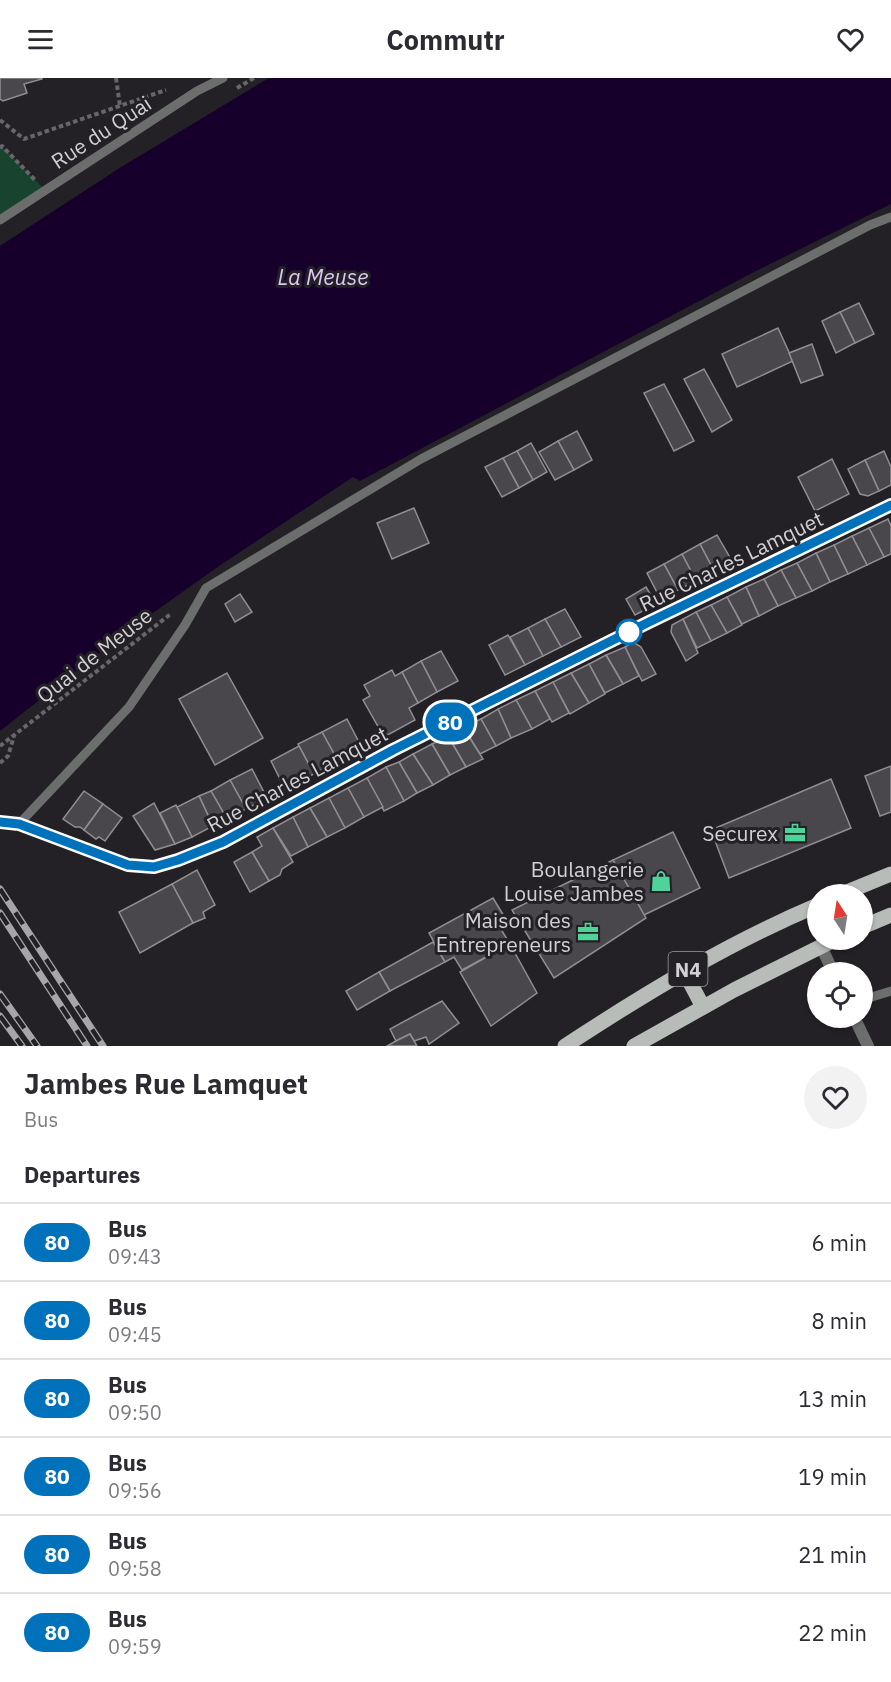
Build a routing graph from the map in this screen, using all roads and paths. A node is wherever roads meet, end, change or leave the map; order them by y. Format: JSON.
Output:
{"nodes":[{"id":1,"x":116,"y":78,"type":"edge"},
{"id":2,"x":223,"y":78,"type":"edge"},
{"id":3,"x":170,"y":89,"type":"dead end"},
{"id":4,"x":120,"y":106,"type":"junction"},
{"id":5,"x":0,"y":120,"type":"edge"},
{"id":6,"x":0,"y":148,"type":"edge"},
{"id":7,"x":45,"y":190,"type":"junction"},
{"id":8,"x":891,"y":217,"type":"edge"},
{"id":9,"x":0,"y":220,"type":"edge"},
{"id":10,"x":891,"y":505,"type":"edge"},
{"id":11,"x":180,"y":608,"type":"dead end"},
{"id":12,"x":14,"y":736,"type":"junction"},
{"id":13,"x":0,"y":746,"type":"edge"},
{"id":14,"x":0,"y":763,"type":"edge"},
{"id":15,"x":0,"y":822,"type":"edge"},
{"id":16,"x":19,"y":824,"type":"junction"},
{"id":17,"x":891,"y":874,"type":"edge"},
{"id":18,"x":866,"y":884,"type":"edge"},
{"id":19,"x":807,"y":909,"type":"edge"},
{"id":20,"x":891,"y":915,"type":"edge"},
{"id":21,"x":873,"y":922,"type":"edge"},
{"id":22,"x":813,"y":950,"type":"edge"},
{"id":23,"x":684,"y":971,"type":"junction"},
{"id":24,"x":891,"y":991,"type":"edge"},
{"id":25,"x":873,"y":997,"type":"edge"},
{"id":26,"x":703,"y":1007,"type":"junction"},
{"id":27,"x":859,"y":1028,"type":"edge"},
{"id":28,"x":565,"y":1046,"type":"edge"},
{"id":29,"x":634,"y":1046,"type":"edge"},
{"id":30,"x":868,"y":1046,"type":"edge"}],
"edges":[{"from":1,"to":4,"type":"path"},
{"from":2,"to":7,"type":"lane","name":"Rue du Quai"},
{"from":3,"to":4,"type":"path"},
{"from":4,"to":5,"type":"path"},
{"from":6,"to":7,"type":"path"},
{"from":7,"to":9,"type":"lane","name":"Rue du Quai"},
{"from":8,"to":16,"type":"lane"},
{"from":10,"to":16,"type":"street","name":"Rue Charles Lamquet"},
{"from":11,"to":12,"type":"path","name":"Quai de Meuse"},
{"from":12,"to":13,"type":"path","name":"Quai de Meuse"},
{"from":12,"to":14,"type":"path"},
{"from":15,"to":16,"type":"street","name":"Rue Charles Lamquet"},
{"from":17,"to":18,"type":"main road"},
{"from":19,"to":23,"type":"main road","number":"N4"},
{"from":20,"to":21,"type":"main road"},
{"from":22,"to":26,"type":"main road","number":"N4"},
{"from":23,"to":26,"type":"main road"},
{"from":23,"to":28,"type":"main road","number":"N4"},
{"from":24,"to":25,"type":"lane"},
{"from":26,"to":29,"type":"main road","number":"N4"},
{"from":27,"to":30,"type":"street"}]}
